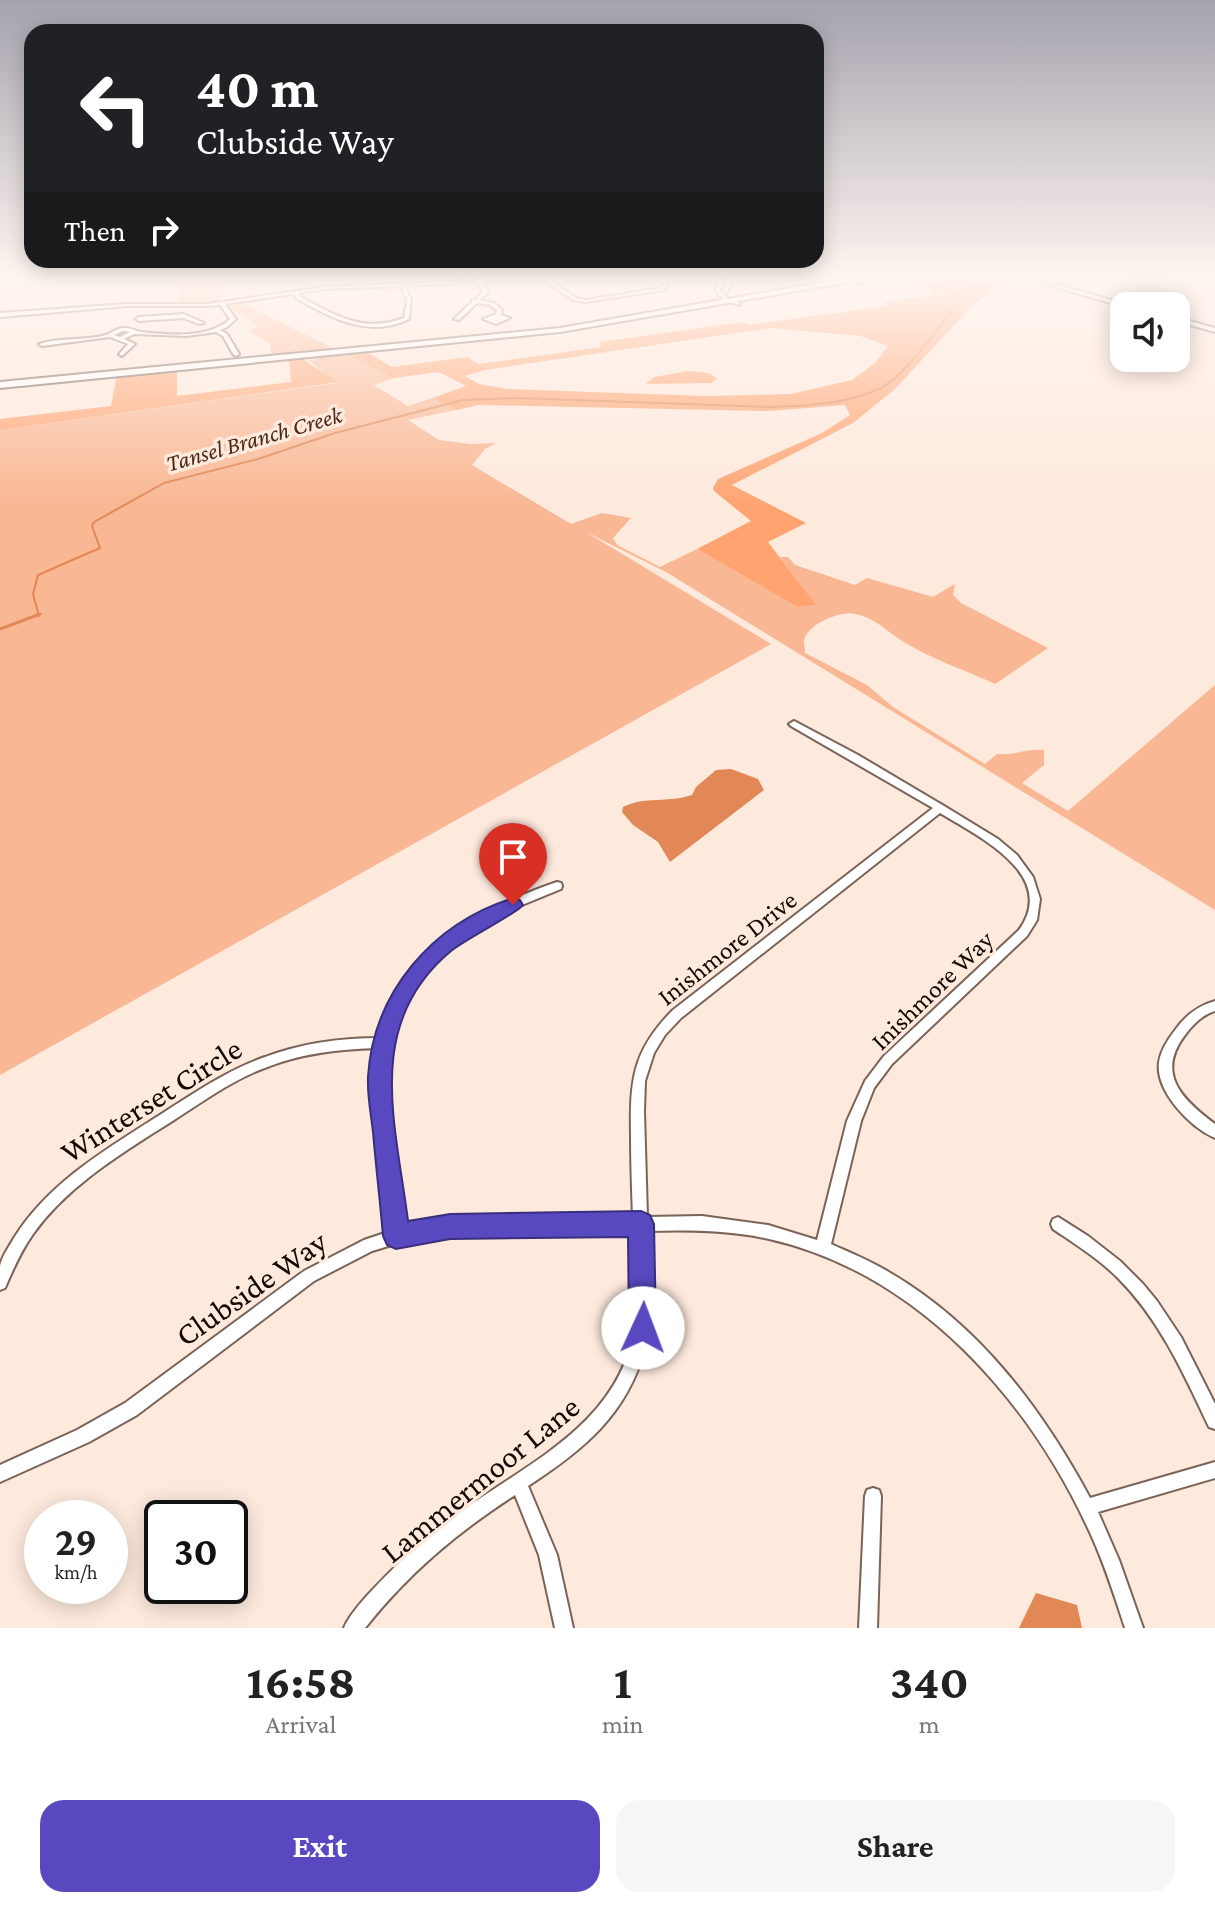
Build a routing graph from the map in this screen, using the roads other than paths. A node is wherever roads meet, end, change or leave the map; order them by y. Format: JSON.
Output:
{"nodes":[{"id":1,"x":318,"y":353,"type":"edge"},
{"id":2,"x":0,"y":385,"type":"edge"},
{"id":3,"x":794,"y":724,"type":"dead end"},
{"id":4,"x":940,"y":808,"type":"junction"},
{"id":5,"x":557,"y":886,"type":"dead end"},
{"id":6,"x":1215,"y":1006,"type":"edge"},
{"id":7,"x":382,"y":1043,"type":"junction"},
{"id":8,"x":1215,"y":1132,"type":"edge"},
{"id":9,"x":641,"y":1224,"type":"junction"},
{"id":10,"x":1058,"y":1224,"type":"dead end"},
{"id":11,"x":396,"y":1236,"type":"junction"},
{"id":12,"x":823,"y":1246,"type":"junction"},
{"id":13,"x":0,"y":1283,"type":"edge"},
{"id":14,"x":1215,"y":1421,"type":"edge"},
{"id":15,"x":1215,"y":1470,"type":"edge"},
{"id":16,"x":0,"y":1474,"type":"edge"},
{"id":17,"x":518,"y":1483,"type":"junction"},
{"id":18,"x":873,"y":1496,"type":"dead end"},
{"id":19,"x":1087,"y":1507,"type":"junction"},
{"id":20,"x":353,"y":1628,"type":"edge"},
{"id":21,"x":564,"y":1628,"type":"edge"},
{"id":22,"x":868,"y":1628,"type":"edge"},
{"id":23,"x":1134,"y":1628,"type":"edge"}],
"edges":[{"from":1,"to":2,"type":"main road"},
{"from":3,"to":4,"type":"street","name":"Inishmore Way"},
{"from":4,"to":9,"type":"street","name":"Inishmore Drive"},
{"from":4,"to":12,"type":"street","name":"Inishmore Way"},
{"from":5,"to":7,"type":"street"},
{"from":6,"to":8,"type":"street"},
{"from":7,"to":11,"type":"street"},
{"from":7,"to":13,"type":"street","name":"Winterset Circle"},
{"from":9,"to":11,"type":"street","name":"Clubside Way"},
{"from":9,"to":12,"type":"street","name":"Clubside Way"},
{"from":9,"to":17,"type":"street","name":"Lammermoor Lane"},
{"from":10,"to":14,"type":"street"},
{"from":11,"to":16,"type":"street","name":"Clubside Way"},
{"from":12,"to":19,"type":"street","name":"Clubside Way"},
{"from":15,"to":19,"type":"street"},
{"from":17,"to":20,"type":"street","name":"Lammermoor Lane"},
{"from":17,"to":21,"type":"street"},
{"from":18,"to":22,"type":"street"},
{"from":19,"to":23,"type":"street","name":"Clubside Way"}]}
